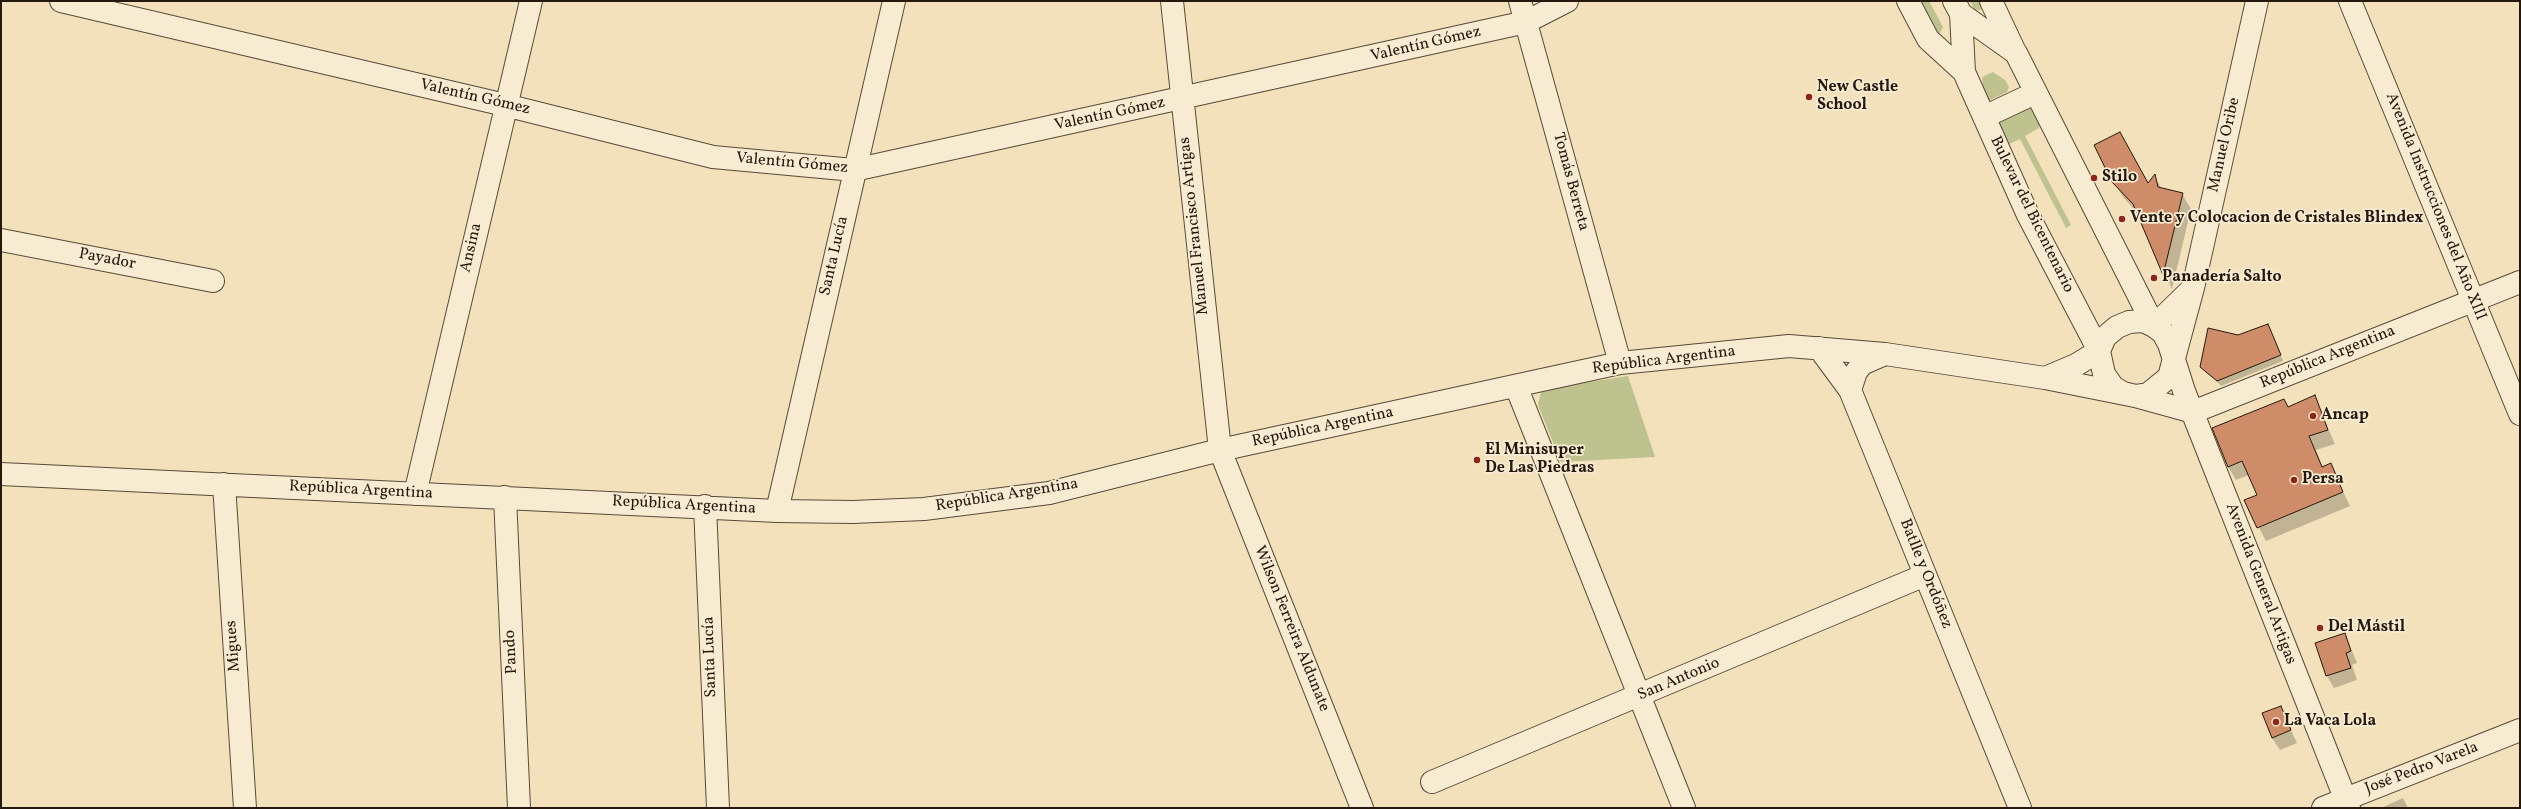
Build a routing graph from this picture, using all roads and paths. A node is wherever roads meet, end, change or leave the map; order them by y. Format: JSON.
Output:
{"nodes":[{"id":1,"x":61,"y":1,"type":"edge"},
{"id":2,"x":531,"y":1,"type":"edge"},
{"id":3,"x":894,"y":1,"type":"edge"},
{"id":4,"x":1172,"y":1,"type":"edge"},
{"id":5,"x":1520,"y":1,"type":"edge"},
{"id":6,"x":1567,"y":1,"type":"edge"},
{"id":7,"x":1908,"y":1,"type":"edge"},
{"id":8,"x":1991,"y":1,"type":"edge"},
{"id":9,"x":2257,"y":1,"type":"edge"},
{"id":10,"x":2350,"y":1,"type":"edge"},
{"id":11,"x":1958,"y":7,"type":"edge"},
{"id":12,"x":1526,"y":22,"type":"junction"},
{"id":13,"x":2016,"y":53,"type":"junction"},
{"id":14,"x":1964,"y":72,"type":"junction"},
{"id":15,"x":2035,"y":93,"type":"junction"},
{"id":16,"x":1181,"y":99,"type":"junction"},
{"id":17,"x":505,"y":105,"type":"junction"},
{"id":18,"x":1984,"y":117,"type":"junction"},
{"id":19,"x":854,"y":170,"type":"junction"},
{"id":20,"x":1,"y":240,"type":"edge"},
{"id":21,"x":213,"y":281,"type":"dead end"},
{"id":22,"x":2520,"y":282,"type":"edge"},
{"id":23,"x":2193,"y":288,"type":"junction"},
{"id":24,"x":2474,"y":300,"type":"junction"},
{"id":25,"x":2154,"y":326,"type":"junction"},
{"id":26,"x":1819,"y":348,"type":"junction"},
{"id":27,"x":2099,"y":351,"type":"junction"},
{"id":28,"x":1884,"y":354,"type":"junction"},
{"id":29,"x":2173,"y":360,"type":"junction"},
{"id":30,"x":1620,"y":363,"type":"junction"},
{"id":31,"x":2045,"y":378,"type":"junction"},
{"id":32,"x":1516,"y":386,"type":"junction"},
{"id":33,"x":1850,"y":390,"type":"junction"},
{"id":34,"x":2135,"y":396,"type":"junction"},
{"id":35,"x":2193,"y":412,"type":"junction"},
{"id":36,"x":2520,"y":414,"type":"edge"},
{"id":37,"x":1220,"y":450,"type":"junction"},
{"id":38,"x":1,"y":474,"type":"edge"},
{"id":39,"x":224,"y":484,"type":"junction"},
{"id":40,"x":415,"y":494,"type":"junction"},
{"id":41,"x":505,"y":497,"type":"junction"},
{"id":42,"x":705,"y":506,"type":"junction"},
{"id":43,"x":777,"y":511,"type":"junction"},
{"id":44,"x":1926,"y":575,"type":"junction"},
{"id":45,"x":1638,"y":697,"type":"junction"},
{"id":46,"x":2520,"y":730,"type":"edge"},
{"id":47,"x":1432,"y":782,"type":"dead end"},
{"id":48,"x":2347,"y":804,"type":"edge"},
{"id":49,"x":245,"y":808,"type":"edge"},
{"id":50,"x":519,"y":808,"type":"edge"},
{"id":51,"x":718,"y":808,"type":"edge"},
{"id":52,"x":1362,"y":808,"type":"edge"},
{"id":53,"x":1684,"y":808,"type":"edge"},
{"id":54,"x":2020,"y":808,"type":"edge"},
{"id":55,"x":2323,"y":808,"type":"edge"}],
"edges":[{"from":1,"to":17,"type":"street","name":"Valentín Gómez"},
{"from":2,"to":17,"type":"street","name":"Ansina"},
{"from":3,"to":19,"type":"street","name":"Santa Lucía"},
{"from":4,"to":16,"type":"street","name":"Manuel Francisco Artigas"},
{"from":5,"to":12,"type":"street","name":"Tomás Berreta"},
{"from":6,"to":12,"type":"street","name":"Valentín Gómez"},
{"from":7,"to":14,"type":"street"},
{"from":8,"to":13,"type":"street"},
{"from":9,"to":23,"type":"street","name":"Manuel Oribe"},
{"from":10,"to":24,"type":"street","name":"Avenida Instrucciones del Año XIII"},
{"from":11,"to":13,"type":"street","name":"Bulevar del Bicentenario"},
{"from":11,"to":14,"type":"street","name":"Bulevar del Bicentenario"},
{"from":12,"to":16,"type":"street","name":"Valentín Gómez"},
{"from":12,"to":30,"type":"street","name":"Tomás Berreta"},
{"from":13,"to":15,"type":"street","name":"Bulevar del Bicentenario"},
{"from":14,"to":18,"type":"street","name":"Bulevar del Bicentenario"},
{"from":15,"to":18,"type":"street"},
{"from":15,"to":25,"type":"street","name":"Bulevar del Bicentenario"},
{"from":16,"to":19,"type":"street","name":"Valentín Gómez"},
{"from":16,"to":37,"type":"street","name":"Manuel Francisco Artigas"},
{"from":17,"to":19,"type":"street","name":"Valentín Gómez"},
{"from":17,"to":40,"type":"street","name":"Ansina"},
{"from":18,"to":27,"type":"street","name":"Bulevar del Bicentenario"},
{"from":19,"to":43,"type":"street","name":"Santa Lucía"},
{"from":20,"to":21,"type":"street","name":"Payador"},
{"from":22,"to":24,"type":"street","name":"República Argentina"},
{"from":23,"to":25,"type":"street"},
{"from":23,"to":29,"type":"street","name":"República Argentina"},
{"from":24,"to":35,"type":"street","name":"República Argentina"},
{"from":24,"to":36,"type":"street","name":"Avenida Instrucciones del Año XIII"},
{"from":25,"to":27,"type":"street"},
{"from":25,"to":29,"type":"street","name":"Bulevar del Bicentenario"},
{"from":26,"to":28,"type":"street","name":"República Argentina"},
{"from":26,"to":30,"type":"street","name":"República Argentina"},
{"from":26,"to":33,"type":"street","name":"Batlle y Ordóñez"},
{"from":27,"to":31,"type":"street"},
{"from":27,"to":34,"type":"street","name":"Bulevar del Bicentenario"},
{"from":28,"to":31,"type":"street","name":"República Argentina"},
{"from":28,"to":33,"type":"street"},
{"from":29,"to":34,"type":"street","name":"República Argentina"},
{"from":29,"to":35,"type":"street","name":"Avenida General Artigas"},
{"from":30,"to":32,"type":"street","name":"República Argentina"},
{"from":31,"to":34,"type":"street","name":"República Argentina"},
{"from":32,"to":37,"type":"street","name":"República Argentina"},
{"from":32,"to":45,"type":"street"},
{"from":33,"to":44,"type":"street","name":"Batlle y Ordóñez"},
{"from":34,"to":35,"type":"street","name":"República Argentina"},
{"from":35,"to":48,"type":"street","name":"Avenida General Artigas"},
{"from":37,"to":43,"type":"street","name":"República Argentina"},
{"from":37,"to":52,"type":"street","name":"Wilson Ferreira Aldunate"},
{"from":38,"to":39,"type":"street","name":"República Argentina"},
{"from":39,"to":40,"type":"street","name":"República Argentina"},
{"from":39,"to":49,"type":"street","name":"Migues"},
{"from":40,"to":41,"type":"street","name":"República Argentina"},
{"from":41,"to":42,"type":"street","name":"República Argentina"},
{"from":41,"to":50,"type":"street","name":"Pando"},
{"from":42,"to":43,"type":"street","name":"República Argentina"},
{"from":42,"to":51,"type":"street","name":"Santa Lucía"},
{"from":44,"to":45,"type":"street","name":"San Antonio"},
{"from":44,"to":54,"type":"street","name":"Batlle y Ordóñez"},
{"from":45,"to":47,"type":"street","name":"San Antonio"},
{"from":45,"to":53,"type":"street"},
{"from":46,"to":48,"type":"street","name":"José Pedro Varela"},
{"from":48,"to":55,"type":"street","name":"José Pedro Varela"}]}
